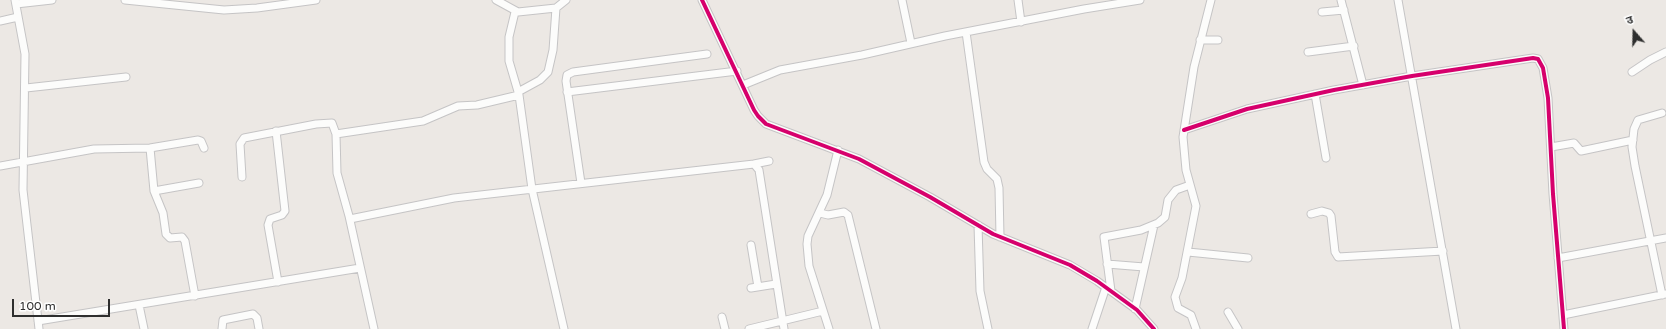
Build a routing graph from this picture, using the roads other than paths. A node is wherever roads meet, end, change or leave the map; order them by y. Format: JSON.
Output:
{"nodes":[{"id":1,"x":52,"y":0,"type":"edge"},
{"id":2,"x":124,"y":0,"type":"edge"},
{"id":3,"x":316,"y":0,"type":"edge"},
{"id":4,"x":496,"y":0,"type":"edge"},
{"id":5,"x":566,"y":0,"type":"edge"},
{"id":6,"x":702,"y":0,"type":"edge"},
{"id":7,"x":902,"y":0,"type":"edge"},
{"id":8,"x":1018,"y":0,"type":"edge"},
{"id":9,"x":1140,"y":0,"type":"edge"},
{"id":10,"x":1211,"y":0,"type":"edge"},
{"id":11,"x":1341,"y":0,"type":"edge"},
{"id":12,"x":1398,"y":0,"type":"edge"},
{"id":13,"x":15,"y":2,"type":"edge"},
{"id":14,"x":556,"y":8,"type":"junction"},
{"id":15,"x":1344,"y":10,"type":"junction"},
{"id":16,"x":515,"y":12,"type":"junction"},
{"id":17,"x":1322,"y":12,"type":"dead end"},
{"id":18,"x":18,"y":17,"type":"junction"},
{"id":19,"x":0,"y":21,"type":"edge"},
{"id":20,"x":1021,"y":22,"type":"junction"},
{"id":21,"x":966,"y":32,"type":"junction"},
{"id":22,"x":1200,"y":40,"type":"junction"},
{"id":23,"x":1218,"y":40,"type":"dead end"},
{"id":24,"x":911,"y":43,"type":"junction"},
{"id":25,"x":1354,"y":46,"type":"junction"},
{"id":26,"x":1308,"y":52,"type":"dead end"},
{"id":27,"x":1666,"y":52,"type":"edge"},
{"id":28,"x":706,"y":54,"type":"dead end"},
{"id":29,"x":737,"y":71,"type":"junction"},
{"id":30,"x":1632,"y":72,"type":"dead end"},
{"id":31,"x":1412,"y":76,"type":"junction"},
{"id":32,"x":126,"y":78,"type":"dead end"},
{"id":33,"x":743,"y":85,"type":"junction"},
{"id":34,"x":1363,"y":85,"type":"junction"},
{"id":35,"x":26,"y":88,"type":"junction"},
{"id":36,"x":567,"y":92,"type":"junction"},
{"id":37,"x":518,"y":94,"type":"junction"},
{"id":38,"x":1315,"y":94,"type":"junction"},
{"id":39,"x":1662,"y":113,"type":"dead end"},
{"id":40,"x":1184,"y":130,"type":"junction"},
{"id":41,"x":276,"y":131,"type":"junction"},
{"id":42,"x":336,"y":134,"type":"junction"},
{"id":43,"x":1633,"y":140,"type":"junction"},
{"id":44,"x":1551,"y":147,"type":"junction"},
{"id":45,"x":150,"y":148,"type":"junction"},
{"id":46,"x":204,"y":148,"type":"dead end"},
{"id":47,"x":838,"y":150,"type":"junction"},
{"id":48,"x":1326,"y":158,"type":"dead end"},
{"id":49,"x":769,"y":161,"type":"dead end"},
{"id":50,"x":23,"y":163,"type":"junction"},
{"id":51,"x":754,"y":164,"type":"junction"},
{"id":52,"x":0,"y":166,"type":"edge"},
{"id":53,"x":242,"y":177,"type":"dead end"},
{"id":54,"x":199,"y":183,"type":"dead end"},
{"id":55,"x":581,"y":183,"type":"junction"},
{"id":56,"x":1190,"y":185,"type":"junction"},
{"id":57,"x":532,"y":189,"type":"junction"},
{"id":58,"x":154,"y":191,"type":"junction"},
{"id":59,"x":820,"y":213,"type":"junction"},
{"id":60,"x":1311,"y":214,"type":"dead end"},
{"id":61,"x":350,"y":219,"type":"junction"},
{"id":62,"x":978,"y":225,"type":"junction"},
{"id":63,"x":1154,"y":225,"type":"junction"},
{"id":64,"x":1000,"y":237,"type":"junction"},
{"id":65,"x":1666,"y":238,"type":"edge"},
{"id":66,"x":1651,"y":241,"type":"junction"},
{"id":67,"x":751,"y":245,"type":"dead end"},
{"id":68,"x":1443,"y":251,"type":"junction"},
{"id":69,"x":1188,"y":252,"type":"junction"},
{"id":70,"x":1248,"y":258,"type":"dead end"},
{"id":71,"x":1558,"y":258,"type":"junction"},
{"id":72,"x":1107,"y":264,"type":"junction"},
{"id":73,"x":1144,"y":267,"type":"junction"},
{"id":74,"x":360,"y":268,"type":"junction"},
{"id":75,"x":278,"y":282,"type":"junction"},
{"id":76,"x":776,"y":284,"type":"junction"},
{"id":77,"x":1108,"y":289,"type":"junction"},
{"id":78,"x":1664,"y":295,"type":"edge"},
{"id":79,"x":195,"y":296,"type":"junction"},
{"id":80,"x":139,"y":305,"type":"junction"},
{"id":81,"x":1135,"y":309,"type":"junction"},
{"id":82,"x":823,"y":310,"type":"junction"},
{"id":83,"x":1228,"y":312,"type":"dead end"},
{"id":84,"x":1563,"y":314,"type":"junction"},
{"id":85,"x":722,"y":317,"type":"dead end"},
{"id":86,"x":38,"y":321,"type":"junction"},
{"id":87,"x":783,"y":321,"type":"junction"},
{"id":88,"x":39,"y":329,"type":"edge"},
{"id":89,"x":144,"y":329,"type":"edge"},
{"id":90,"x":222,"y":329,"type":"edge"},
{"id":91,"x":259,"y":329,"type":"edge"},
{"id":92,"x":374,"y":329,"type":"edge"},
{"id":93,"x":564,"y":329,"type":"edge"},
{"id":94,"x":725,"y":329,"type":"edge"},
{"id":95,"x":749,"y":329,"type":"edge"},
{"id":96,"x":784,"y":329,"type":"edge"},
{"id":97,"x":829,"y":329,"type":"edge"},
{"id":98,"x":876,"y":329,"type":"edge"},
{"id":99,"x":988,"y":329,"type":"edge"},
{"id":100,"x":1092,"y":329,"type":"edge"},
{"id":101,"x":1154,"y":329,"type":"edge"},
{"id":102,"x":1196,"y":329,"type":"edge"},
{"id":103,"x":1238,"y":329,"type":"edge"},
{"id":104,"x":1456,"y":329,"type":"edge"},
{"id":105,"x":1564,"y":329,"type":"edge"}],
"edges":[{"from":1,"to":13,"type":"street"},
{"from":2,"to":3,"type":"street"},
{"from":4,"to":16,"type":"street"},
{"from":5,"to":14,"type":"street"},
{"from":6,"to":29,"type":"street"},
{"from":7,"to":24,"type":"street"},
{"from":8,"to":20,"type":"street"},
{"from":9,"to":20,"type":"street"},
{"from":10,"to":22,"type":"street"},
{"from":11,"to":15,"type":"street"},
{"from":12,"to":31,"type":"street"},
{"from":13,"to":18,"type":"street"},
{"from":14,"to":16,"type":"street"},
{"from":14,"to":37,"type":"street"},
{"from":15,"to":17,"type":"street"},
{"from":15,"to":25,"type":"street"},
{"from":16,"to":37,"type":"street"},
{"from":18,"to":19,"type":"street"},
{"from":18,"to":35,"type":"street"},
{"from":20,"to":21,"type":"street"},
{"from":21,"to":24,"type":"street"},
{"from":21,"to":64,"type":"street"},
{"from":22,"to":23,"type":"street"},
{"from":22,"to":40,"type":"street"},
{"from":24,"to":33,"type":"street"},
{"from":25,"to":26,"type":"street"},
{"from":25,"to":34,"type":"street"},
{"from":27,"to":30,"type":"street"},
{"from":28,"to":36,"type":"street"},
{"from":29,"to":33,"type":"street"},
{"from":29,"to":36,"type":"street"},
{"from":31,"to":34,"type":"street"},
{"from":31,"to":44,"type":"street"},
{"from":31,"to":68,"type":"street"},
{"from":32,"to":35,"type":"street"},
{"from":33,"to":47,"type":"street"},
{"from":34,"to":38,"type":"street"},
{"from":35,"to":50,"type":"street"},
{"from":36,"to":55,"type":"street"},
{"from":37,"to":42,"type":"street"},
{"from":37,"to":57,"type":"street"},
{"from":38,"to":40,"type":"street"},
{"from":38,"to":48,"type":"street"},
{"from":39,"to":43,"type":"street"},
{"from":40,"to":56,"type":"street"},
{"from":41,"to":42,"type":"street"},
{"from":41,"to":53,"type":"street"},
{"from":41,"to":75,"type":"street"},
{"from":42,"to":61,"type":"street"},
{"from":43,"to":44,"type":"street"},
{"from":43,"to":66,"type":"street"},
{"from":44,"to":71,"type":"street"},
{"from":45,"to":46,"type":"street"},
{"from":45,"to":50,"type":"street"},
{"from":45,"to":58,"type":"street"},
{"from":47,"to":59,"type":"street"},
{"from":47,"to":62,"type":"street"},
{"from":49,"to":51,"type":"street"},
{"from":50,"to":52,"type":"street"},
{"from":50,"to":86,"type":"street"},
{"from":51,"to":55,"type":"street"},
{"from":51,"to":76,"type":"street"},
{"from":54,"to":58,"type":"street"},
{"from":55,"to":57,"type":"street"},
{"from":56,"to":63,"type":"street"},
{"from":56,"to":69,"type":"street"},
{"from":57,"to":61,"type":"street"},
{"from":57,"to":93,"type":"street"},
{"from":58,"to":79,"type":"street"},
{"from":59,"to":82,"type":"street"},
{"from":59,"to":98,"type":"street"},
{"from":60,"to":68,"type":"street"},
{"from":61,"to":74,"type":"street"},
{"from":62,"to":64,"type":"street"},
{"from":62,"to":99,"type":"street"},
{"from":63,"to":72,"type":"street"},
{"from":63,"to":73,"type":"street"},
{"from":64,"to":77,"type":"street"},
{"from":65,"to":66,"type":"street"},
{"from":66,"to":71,"type":"street"},
{"from":66,"to":78,"type":"street"},
{"from":67,"to":76,"type":"street"},
{"from":68,"to":104,"type":"street"},
{"from":69,"to":70,"type":"street"},
{"from":69,"to":102,"type":"street"},
{"from":71,"to":84,"type":"street"},
{"from":72,"to":73,"type":"street"},
{"from":72,"to":77,"type":"street"},
{"from":73,"to":81,"type":"street"},
{"from":74,"to":75,"type":"street"},
{"from":74,"to":92,"type":"street"},
{"from":75,"to":79,"type":"street"},
{"from":76,"to":87,"type":"street"},
{"from":77,"to":81,"type":"street"},
{"from":77,"to":100,"type":"street"},
{"from":78,"to":84,"type":"street"},
{"from":79,"to":80,"type":"street"},
{"from":80,"to":86,"type":"street"},
{"from":80,"to":89,"type":"street"},
{"from":81,"to":101,"type":"street"},
{"from":82,"to":87,"type":"street"},
{"from":82,"to":97,"type":"street"},
{"from":83,"to":103,"type":"street"},
{"from":84,"to":105,"type":"street"},
{"from":85,"to":94,"type":"street"},
{"from":86,"to":88,"type":"street"},
{"from":87,"to":95,"type":"street"},
{"from":87,"to":96,"type":"street"},
{"from":90,"to":91,"type":"street"}]}
